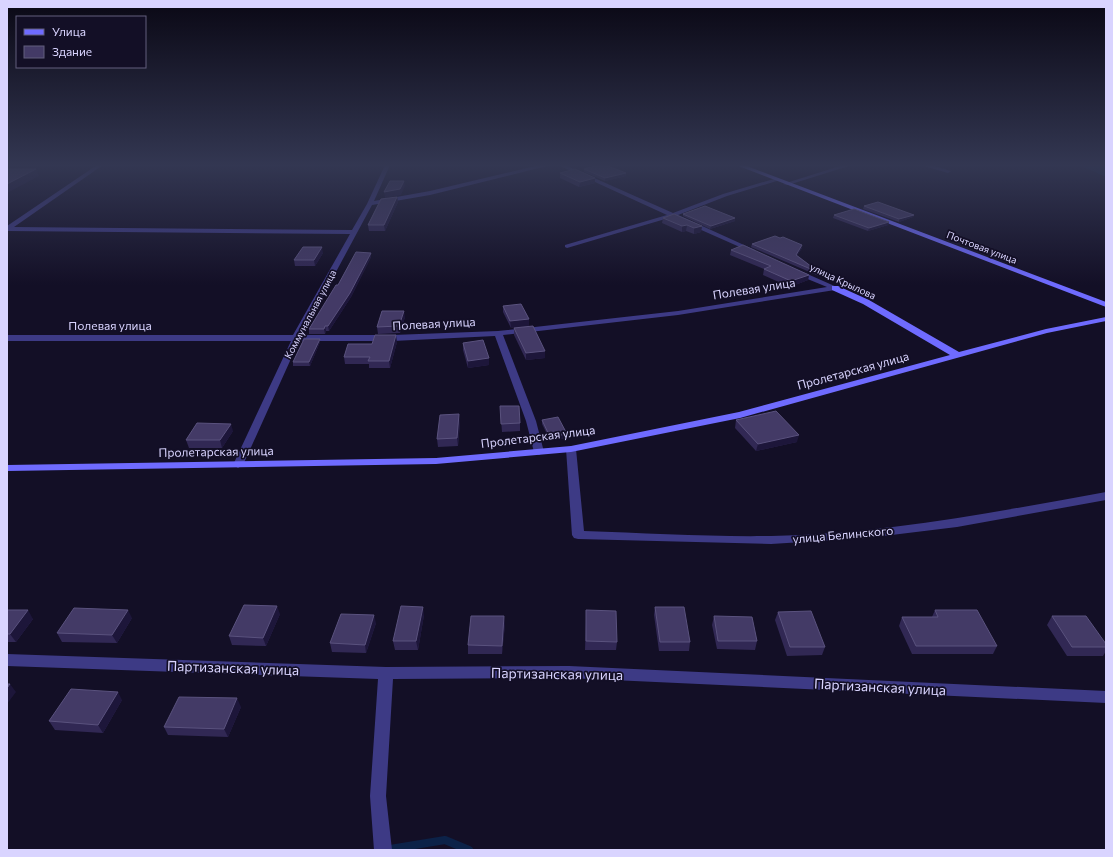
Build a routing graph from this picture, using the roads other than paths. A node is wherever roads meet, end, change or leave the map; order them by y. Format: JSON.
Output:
{"nodes":[{"id":1,"x":42,"y":205,"type":"edge"},
{"id":2,"x":369,"y":205,"type":"edge"},
{"id":3,"x":649,"y":205,"type":"edge"},
{"id":4,"x":701,"y":205,"type":"edge"},
{"id":5,"x":842,"y":205,"type":"edge"},
{"id":6,"x":674,"y":216,"type":"junction"},
{"id":7,"x":7,"y":229,"type":"edge"},
{"id":8,"x":354,"y":232,"type":"junction"},
{"id":9,"x":567,"y":246,"type":"dead end"},
{"id":10,"x":758,"y":254,"type":"edge"},
{"id":11,"x":793,"y":269,"type":"edge"},
{"id":12,"x":835,"y":288,"type":"junction"},
{"id":13,"x":1106,"y":305,"type":"edge"},
{"id":14,"x":1106,"y":319,"type":"edge"},
{"id":15,"x":498,"y":333,"type":"junction"},
{"id":16,"x":7,"y":338,"type":"edge"},
{"id":17,"x":296,"y":338,"type":"junction"},
{"id":18,"x":959,"y":356,"type":"junction"},
{"id":19,"x":571,"y":449,"type":"junction"},
{"id":20,"x":539,"y":452,"type":"junction"},
{"id":21,"x":238,"y":465,"type":"junction"},
{"id":22,"x":7,"y":468,"type":"edge"},
{"id":23,"x":1106,"y":496,"type":"edge"},
{"id":24,"x":7,"y":660,"type":"edge"},
{"id":25,"x":386,"y":674,"type":"junction"},
{"id":26,"x":1106,"y":697,"type":"edge"},
{"id":27,"x":383,"y":850,"type":"edge"}],
"edges":[{"from":1,"to":7,"type":"street"},
{"from":2,"to":8,"type":"street","name":"Коммунальная улица"},
{"from":3,"to":6,"type":"street"},
{"from":4,"to":6,"type":"street"},
{"from":5,"to":13,"type":"street","name":"Почтовая улица"},
{"from":6,"to":9,"type":"street"},
{"from":6,"to":10,"type":"street"},
{"from":7,"to":8,"type":"street"},
{"from":8,"to":17,"type":"street","name":"Коммунальная улица"},
{"from":11,"to":12,"type":"street","name":"улица Крылова"},
{"from":12,"to":15,"type":"street","name":"Полевая улица"},
{"from":12,"to":18,"type":"street","name":"улица Крылова"},
{"from":14,"to":18,"type":"street","name":"Пролетарская улица"},
{"from":15,"to":17,"type":"street","name":"Полевая улица"},
{"from":15,"to":20,"type":"street"},
{"from":16,"to":17,"type":"street","name":"Полевая улица"},
{"from":17,"to":21,"type":"street","name":"Коммунальная улица"},
{"from":18,"to":19,"type":"street","name":"Пролетарская улица"},
{"from":19,"to":20,"type":"street","name":"Пролетарская улица"},
{"from":19,"to":23,"type":"street","name":"улица Белинского"},
{"from":20,"to":21,"type":"street","name":"Пролетарская улица"},
{"from":21,"to":22,"type":"street","name":"Пролетарская улица"},
{"from":24,"to":25,"type":"street","name":"Партизанская улица"},
{"from":25,"to":26,"type":"street","name":"Партизанская улица"},
{"from":25,"to":27,"type":"street"}]}
